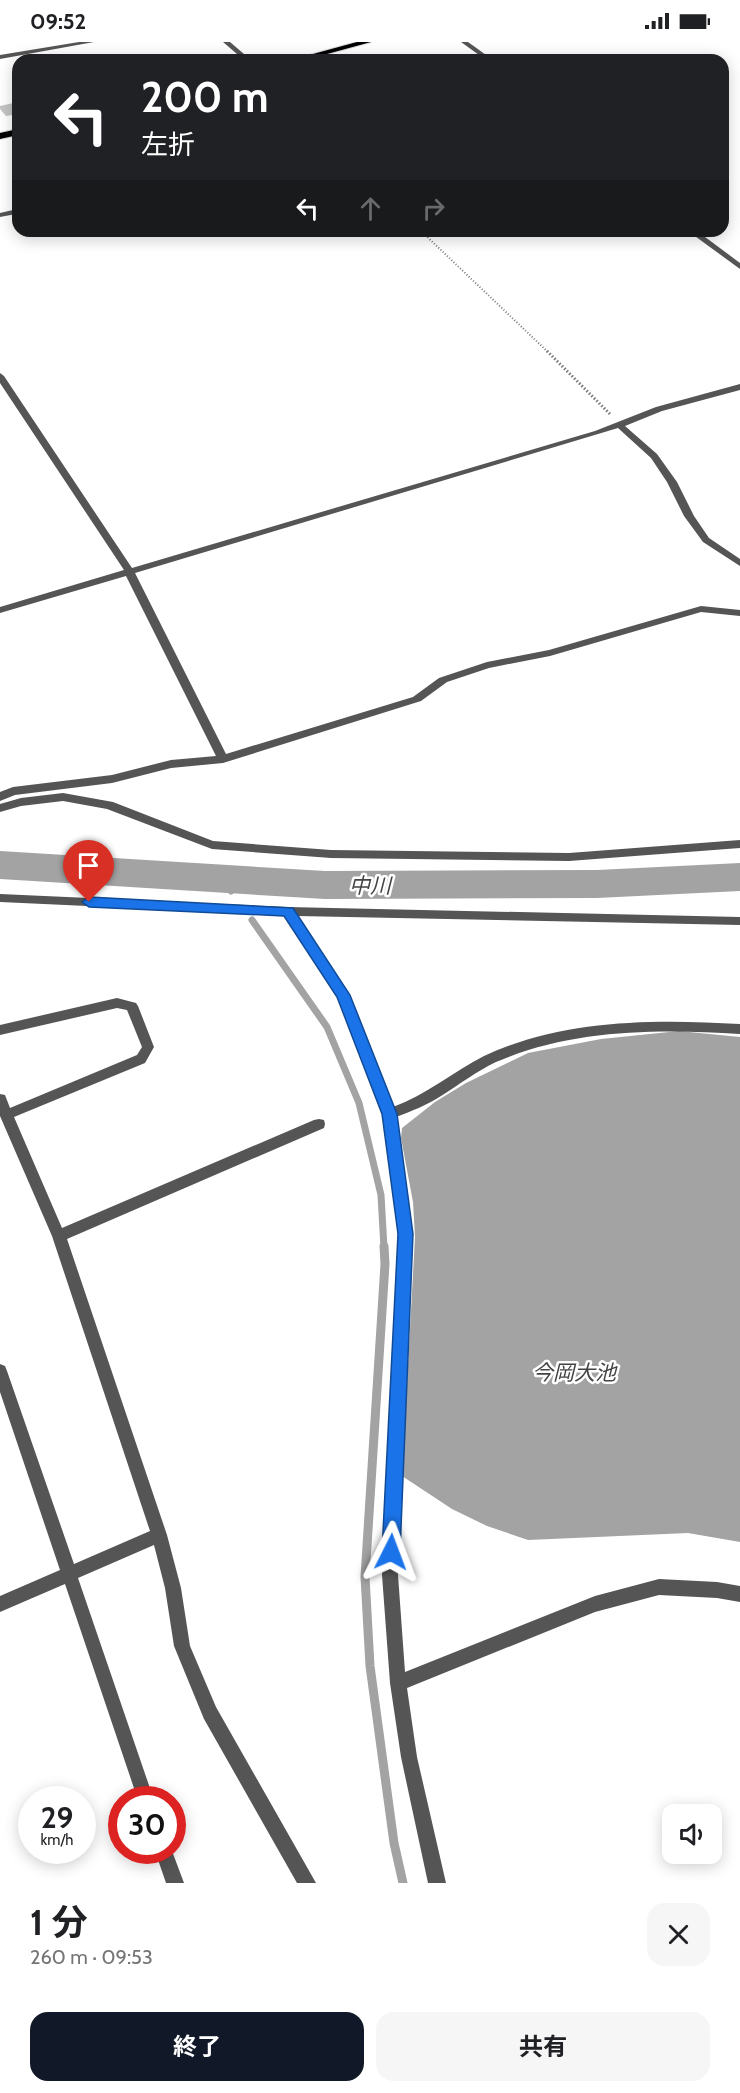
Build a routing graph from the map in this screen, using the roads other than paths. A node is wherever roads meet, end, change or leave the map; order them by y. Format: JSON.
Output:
{"nodes":[{"id":1,"x":91,"y":42,"type":"edge"},
{"id":2,"x":226,"y":42,"type":"edge"},
{"id":3,"x":367,"y":42,"type":"edge"},
{"id":4,"x":464,"y":42,"type":"edge"},
{"id":5,"x":18,"y":54,"type":"edge"},
{"id":6,"x":241,"y":54,"type":"edge"},
{"id":7,"x":320,"y":54,"type":"edge"},
{"id":8,"x":481,"y":54,"type":"edge"},
{"id":9,"x":700,"y":237,"type":"edge"},
{"id":10,"x":740,"y":267,"type":"edge"},
{"id":11,"x":0,"y":376,"type":"edge"},
{"id":12,"x":740,"y":387,"type":"edge"},
{"id":13,"x":619,"y":425,"type":"junction"},
{"id":14,"x":740,"y":563,"type":"edge"},
{"id":15,"x":129,"y":571,"type":"junction"},
{"id":16,"x":0,"y":610,"type":"edge"},
{"id":17,"x":740,"y":613,"type":"edge"},
{"id":18,"x":223,"y":759,"type":"junction"},
{"id":19,"x":0,"y":797,"type":"edge"},
{"id":20,"x":0,"y":808,"type":"edge"},
{"id":21,"x":740,"y":844,"type":"edge"},
{"id":22,"x":0,"y":898,"type":"edge"},
{"id":23,"x":288,"y":912,"type":"junction"},
{"id":24,"x":740,"y":921,"type":"edge"},
{"id":25,"x":740,"y":1029,"type":"edge"},
{"id":26,"x":0,"y":1030,"type":"edge"},
{"id":27,"x":0,"y":1099,"type":"edge"},
{"id":28,"x":389,"y":1114,"type":"junction"},
{"id":29,"x":6,"y":1115,"type":"junction"},
{"id":30,"x":319,"y":1124,"type":"dead end"},
{"id":31,"x":59,"y":1236,"type":"junction"},
{"id":32,"x":0,"y":1371,"type":"edge"},
{"id":33,"x":159,"y":1535,"type":"junction"},
{"id":34,"x":68,"y":1576,"type":"junction"},
{"id":35,"x":740,"y":1594,"type":"edge"},
{"id":36,"x":0,"y":1604,"type":"edge"},
{"id":37,"x":398,"y":1683,"type":"junction"},
{"id":38,"x":141,"y":1786,"type":"edge"},
{"id":39,"x":168,"y":1864,"type":"edge"},
{"id":40,"x":175,"y":1883,"type":"edge"},
{"id":41,"x":307,"y":1883,"type":"edge"},
{"id":42,"x":437,"y":1883,"type":"edge"}],
"edges":[{"from":1,"to":5,"type":"street"},
{"from":2,"to":6,"type":"street"},
{"from":3,"to":7,"type":"main road"},
{"from":4,"to":8,"type":"street"},
{"from":9,"to":10,"type":"street"},
{"from":11,"to":15,"type":"street"},
{"from":12,"to":13,"type":"street"},
{"from":13,"to":14,"type":"street"},
{"from":13,"to":15,"type":"street"},
{"from":15,"to":16,"type":"street"},
{"from":15,"to":18,"type":"street"},
{"from":17,"to":18,"type":"street"},
{"from":18,"to":19,"type":"street"},
{"from":20,"to":21,"type":"street"},
{"from":22,"to":23,"type":"street"},
{"from":23,"to":24,"type":"street"},
{"from":23,"to":28,"type":"street"},
{"from":25,"to":28,"type":"street"},
{"from":26,"to":29,"type":"street"},
{"from":27,"to":29,"type":"street"},
{"from":28,"to":37,"type":"street"},
{"from":29,"to":31,"type":"street"},
{"from":30,"to":31,"type":"street"},
{"from":31,"to":33,"type":"street"},
{"from":32,"to":34,"type":"street"},
{"from":33,"to":34,"type":"street"},
{"from":33,"to":41,"type":"street"},
{"from":34,"to":36,"type":"street"},
{"from":34,"to":38,"type":"street"},
{"from":35,"to":37,"type":"street"},
{"from":37,"to":42,"type":"street"},
{"from":39,"to":40,"type":"street"}]}
